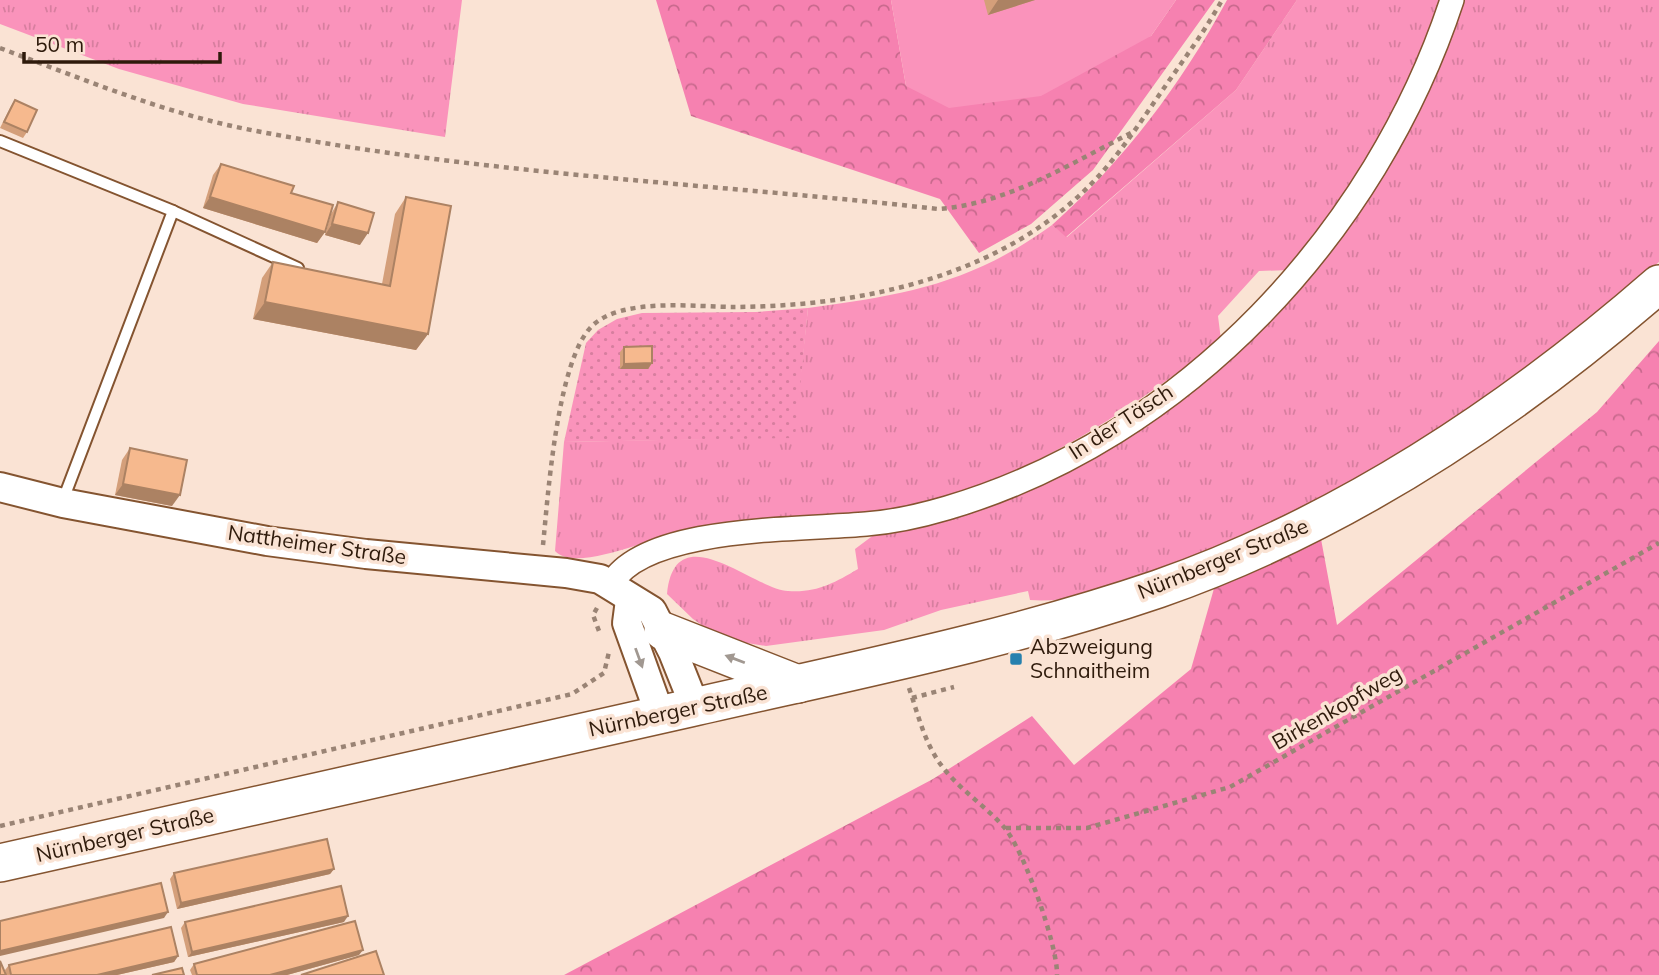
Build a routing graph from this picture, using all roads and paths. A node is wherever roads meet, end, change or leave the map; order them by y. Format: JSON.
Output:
{"nodes":[{"id":1,"x":1222,"y":0,"type":"edge"},
{"id":2,"x":1452,"y":0,"type":"edge"},
{"id":3,"x":0,"y":48,"type":"edge"},
{"id":4,"x":1133,"y":132,"type":"junction"},
{"id":5,"x":0,"y":141,"type":"edge"},
{"id":6,"x":173,"y":211,"type":"junction"},
{"id":7,"x":298,"y":268,"type":"edge"},
{"id":8,"x":1659,"y":284,"type":"edge"},
{"id":9,"x":0,"y":487,"type":"edge"},
{"id":10,"x":62,"y":503,"type":"junction"},
{"id":11,"x":1659,"y":543,"type":"edge"},
{"id":12,"x":541,"y":570,"type":"junction"},
{"id":13,"x":621,"y":592,"type":"junction"},
{"id":14,"x":663,"y":631,"type":"junction"},
{"id":15,"x":900,"y":663,"type":"junction"},
{"id":16,"x":799,"y":684,"type":"junction"},
{"id":17,"x":954,"y":687,"type":"dead end"},
{"id":18,"x":912,"y":698,"type":"junction"},
{"id":19,"x":677,"y":711,"type":"junction"},
{"id":20,"x":0,"y":826,"type":"edge"},
{"id":21,"x":1006,"y":828,"type":"junction"},
{"id":22,"x":0,"y":863,"type":"edge"},
{"id":23,"x":1057,"y":975,"type":"edge"}],
"edges":[{"from":1,"to":4,"type":"path"},
{"from":2,"to":13,"type":"street","name":"In der Täsch"},
{"from":3,"to":4,"type":"path"},
{"from":4,"to":12,"type":"path"},
{"from":5,"to":6,"type":"lane"},
{"from":6,"to":7,"type":"lane"},
{"from":6,"to":10,"type":"lane"},
{"from":8,"to":15,"type":"main road","name":"Nürnberger Straße"},
{"from":9,"to":10,"type":"street","name":"Nattheimer Straße"},
{"from":10,"to":12,"type":"street","name":"Nattheimer Straße"},
{"from":11,"to":21,"type":"path","name":"Birkenkopfweg"},
{"from":12,"to":13,"type":"street","name":"Nattheimer Straße"},
{"from":13,"to":14,"type":"street","name":"Nattheimer Straße"},
{"from":13,"to":19,"type":"street","one_way":true},
{"from":13,"to":20,"type":"path"},
{"from":16,"to":14,"type":"main road","one_way":true},
{"from":14,"to":19,"type":"street","name":"Nattheimer Straße"},
{"from":15,"to":16,"type":"main road","name":"Nürnberger Straße"},
{"from":15,"to":18,"type":"path"},
{"from":16,"to":19,"type":"main road","name":"Nürnberger Straße"},
{"from":17,"to":18,"type":"path"},
{"from":18,"to":21,"type":"path"},
{"from":19,"to":22,"type":"main road","name":"Nürnberger Straße"},
{"from":21,"to":23,"type":"path"}]}
